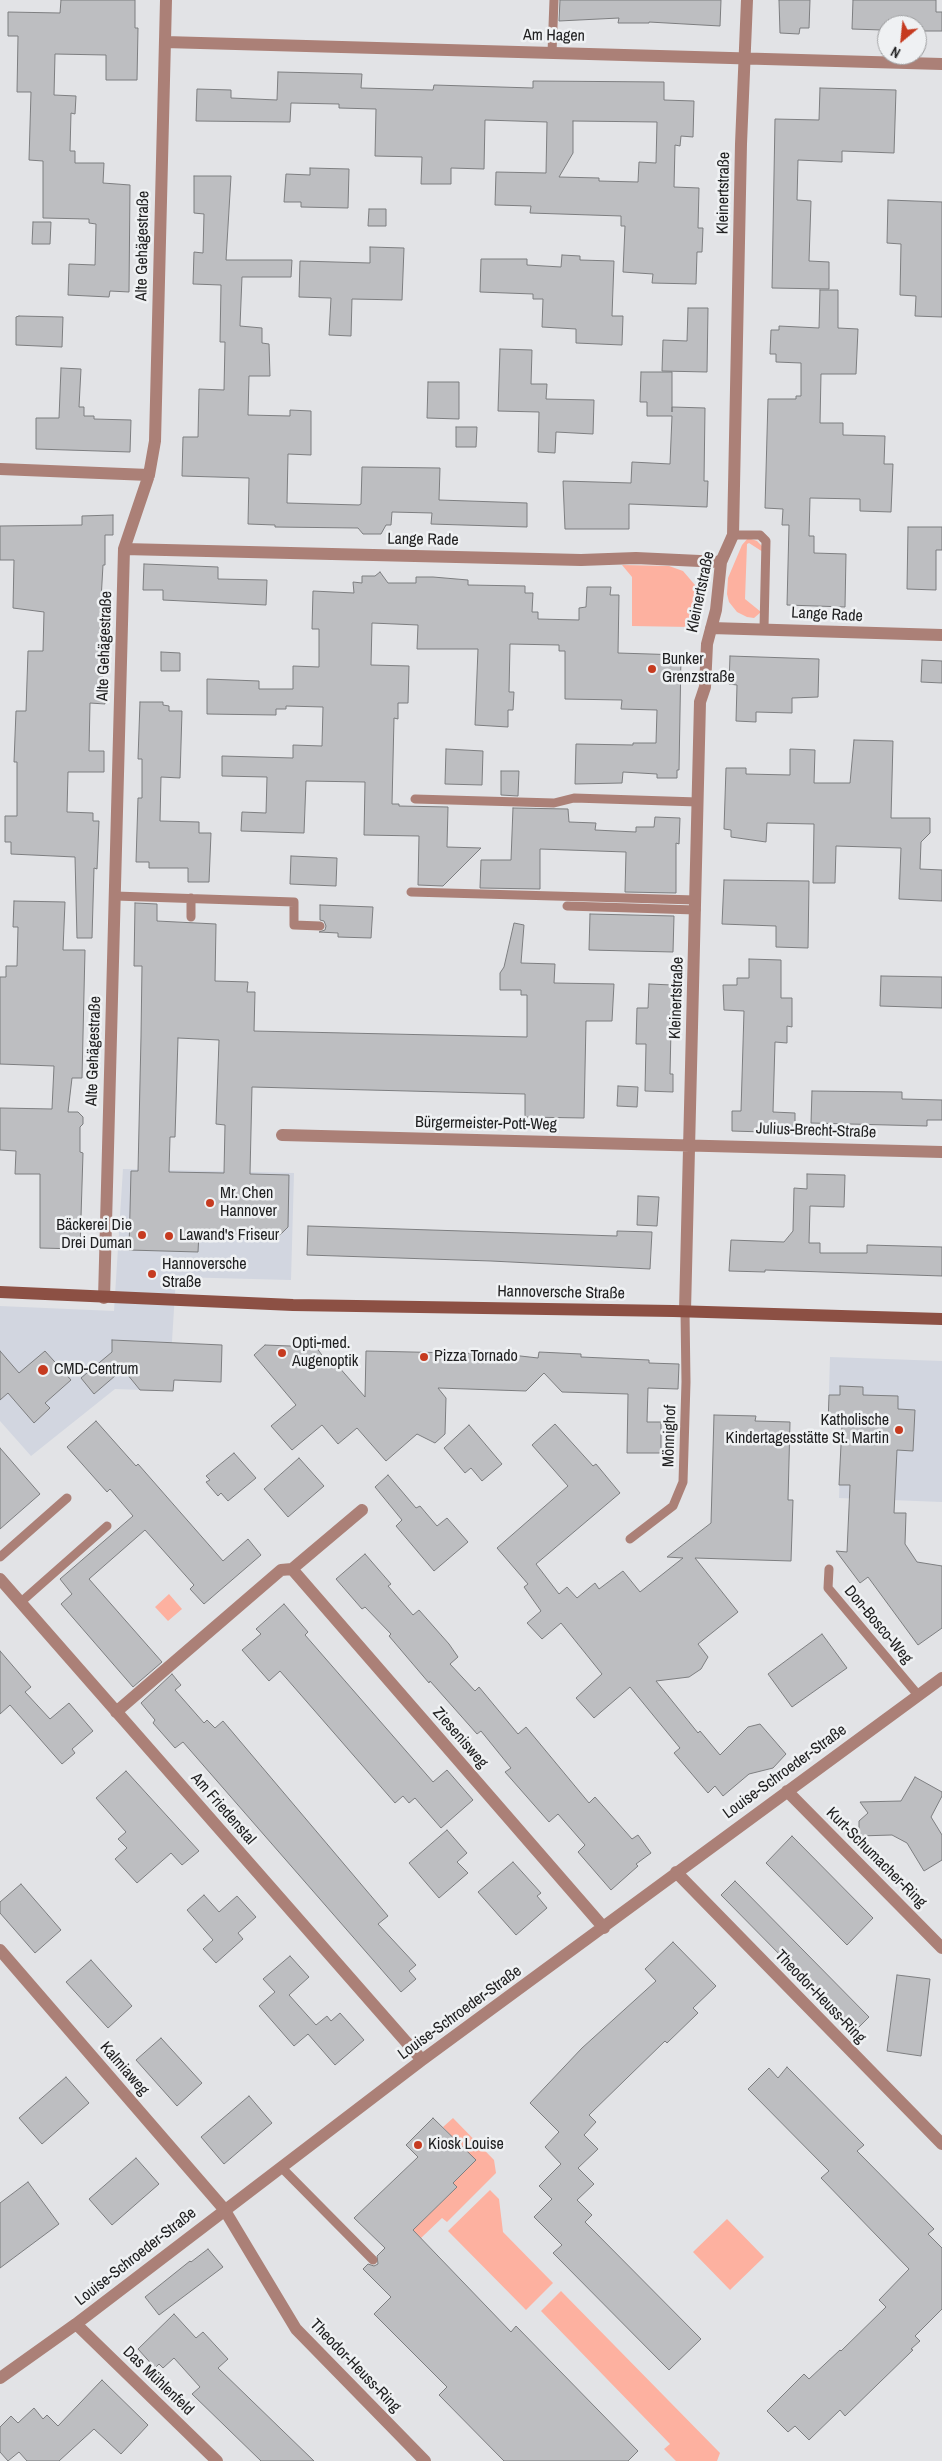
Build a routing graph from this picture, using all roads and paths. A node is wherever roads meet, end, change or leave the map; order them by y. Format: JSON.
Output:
{"nodes":[{"id":1,"x":166,"y":0,"type":"edge"},
{"id":2,"x":554,"y":0,"type":"edge"},
{"id":3,"x":747,"y":0,"type":"edge"},
{"id":4,"x":165,"y":42,"type":"junction"},
{"id":5,"x":552,"y":52,"type":"junction"},
{"id":6,"x":745,"y":58,"type":"junction"},
{"id":7,"x":942,"y":64,"type":"edge"},
{"id":8,"x":0,"y":469,"type":"edge"},
{"id":9,"x":149,"y":475,"type":"junction"},
{"id":10,"x":733,"y":535,"type":"junction"},
{"id":11,"x":124,"y":548,"type":"junction"},
{"id":12,"x":721,"y":562,"type":"junction"},
{"id":13,"x":710,"y":628,"type":"junction"},
{"id":14,"x":764,"y":628,"type":"junction"},
{"id":15,"x":942,"y":636,"type":"edge"},
{"id":16,"x":415,"y":799,"type":"dead end"},
{"id":17,"x":698,"y":802,"type":"junction"},
{"id":18,"x":411,"y":892,"type":"dead end"},
{"id":19,"x":114,"y":896,"type":"junction"},
{"id":20,"x":191,"y":898,"type":"junction"},
{"id":21,"x":696,"y":905,"type":"junction"},
{"id":22,"x":567,"y":906,"type":"dead end"},
{"id":23,"x":191,"y":917,"type":"dead end"},
{"id":24,"x":320,"y":926,"type":"dead end"},
{"id":25,"x":282,"y":1135,"type":"dead end"},
{"id":26,"x":689,"y":1144,"type":"junction"},
{"id":27,"x":942,"y":1152,"type":"edge"},
{"id":28,"x":0,"y":1292,"type":"edge"},
{"id":29,"x":104,"y":1298,"type":"junction"},
{"id":30,"x":685,"y":1311,"type":"junction"},
{"id":31,"x":942,"y":1319,"type":"edge"},
{"id":32,"x":67,"y":1498,"type":"dead end"},
{"id":33,"x":362,"y":1510,"type":"dead end"},
{"id":34,"x":107,"y":1526,"type":"dead end"},
{"id":35,"x":630,"y":1539,"type":"dead end"},
{"id":36,"x":0,"y":1556,"type":"edge"},
{"id":37,"x":292,"y":1569,"type":"junction"},
{"id":38,"x":829,"y":1569,"type":"dead end"},
{"id":39,"x":0,"y":1579,"type":"edge"},
{"id":40,"x":20,"y":1602,"type":"junction"},
{"id":41,"x":940,"y":1683,"type":"edge"},
{"id":42,"x":918,"y":1695,"type":"junction"},
{"id":43,"x":116,"y":1712,"type":"junction"},
{"id":44,"x":787,"y":1791,"type":"junction"},
{"id":45,"x":676,"y":1872,"type":"junction"},
{"id":46,"x":604,"y":1928,"type":"junction"},
{"id":47,"x":942,"y":1948,"type":"edge"},
{"id":48,"x":0,"y":1950,"type":"edge"},
{"id":49,"x":422,"y":2060,"type":"junction"},
{"id":50,"x":942,"y":2144,"type":"edge"},
{"id":51,"x":281,"y":2167,"type":"junction"},
{"id":52,"x":224,"y":2209,"type":"junction"},
{"id":53,"x":373,"y":2260,"type":"dead end"},
{"id":54,"x":76,"y":2324,"type":"junction"},
{"id":55,"x":0,"y":2378,"type":"edge"},
{"id":56,"x":217,"y":2461,"type":"edge"},
{"id":57,"x":425,"y":2461,"type":"edge"}],
"edges":[{"from":1,"to":4,"type":"street","name":"Alte Gehägestraße"},
{"from":2,"to":5,"type":"lane"},
{"from":3,"to":6,"type":"street","name":"Kleinertstraße"},
{"from":4,"to":5,"type":"street","name":"Am Hagen"},
{"from":4,"to":9,"type":"street","name":"Alte Gehägestraße"},
{"from":5,"to":6,"type":"street","name":"Am Hagen"},
{"from":6,"to":7,"type":"street","name":"Am Hagen"},
{"from":6,"to":10,"type":"street","name":"Kleinertstraße"},
{"from":8,"to":9,"type":"street"},
{"from":9,"to":11,"type":"street","name":"Alte Gehägestraße"},
{"from":10,"to":12,"type":"street","name":"Kleinertstraße"},
{"from":10,"to":14,"type":"lane"},
{"from":11,"to":12,"type":"street","name":"Lange Rade"},
{"from":11,"to":19,"type":"street","name":"Alte Gehägestraße"},
{"from":12,"to":13,"type":"street","name":"Kleinertstraße"},
{"from":13,"to":14,"type":"street","name":"Lange Rade"},
{"from":13,"to":17,"type":"street","name":"Kleinertstraße"},
{"from":14,"to":15,"type":"street","name":"Lange Rade"},
{"from":16,"to":17,"type":"lane"},
{"from":17,"to":21,"type":"street","name":"Kleinertstraße"},
{"from":18,"to":21,"type":"lane"},
{"from":19,"to":20,"type":"lane"},
{"from":19,"to":29,"type":"street","name":"Alte Gehägestraße"},
{"from":20,"to":23,"type":"lane"},
{"from":20,"to":24,"type":"lane"},
{"from":21,"to":22,"type":"lane"},
{"from":21,"to":26,"type":"street","name":"Kleinertstraße"},
{"from":25,"to":26,"type":"street","name":"Bürgermeister-Pott-Weg"},
{"from":26,"to":27,"type":"street","name":"Julius-Brecht-Straße"},
{"from":26,"to":30,"type":"street","name":"Kleinertstraße"},
{"from":28,"to":29,"type":"main road","name":"Hannoversche Straße"},
{"from":29,"to":30,"type":"main road","name":"Hannoversche Straße"},
{"from":30,"to":31,"type":"main road","name":"Hannoversche Straße"},
{"from":30,"to":35,"type":"lane","name":"Mönnighof"},
{"from":32,"to":36,"type":"lane"},
{"from":33,"to":37,"type":"street"},
{"from":34,"to":40,"type":"lane"},
{"from":37,"to":43,"type":"street"},
{"from":37,"to":46,"type":"street","name":"Ziesenisweg"},
{"from":38,"to":42,"type":"lane","name":"Don-Bosco-Weg"},
{"from":39,"to":40,"type":"street","name":"Am Friedenstal"},
{"from":40,"to":43,"type":"street","name":"Am Friedenstal"},
{"from":41,"to":42,"type":"street","name":"Louise-Schroeder-Straße"},
{"from":42,"to":44,"type":"street","name":"Louise-Schroeder-Straße"},
{"from":43,"to":49,"type":"street","name":"Am Friedenstal"},
{"from":44,"to":45,"type":"street","name":"Louise-Schroeder-Straße"},
{"from":44,"to":47,"type":"street","name":"Kurt-Schumacher-Ring"},
{"from":45,"to":46,"type":"street","name":"Louise-Schroeder-Straße"},
{"from":45,"to":50,"type":"street","name":"Theodor-Heuss-Ring"},
{"from":46,"to":49,"type":"street","name":"Louise-Schroeder-Straße"},
{"from":48,"to":52,"type":"street","name":"Kalmiaweg"},
{"from":49,"to":51,"type":"street","name":"Louise-Schroeder-Straße"},
{"from":51,"to":52,"type":"street","name":"Louise-Schroeder-Straße"},
{"from":51,"to":53,"type":"lane"},
{"from":52,"to":54,"type":"street","name":"Louise-Schroeder-Straße"},
{"from":52,"to":57,"type":"street","name":"Theodor-Heuss-Ring"},
{"from":54,"to":55,"type":"street","name":"Louise-Schroeder-Straße"},
{"from":54,"to":56,"type":"street","name":"Das Mühlenfeld"}]}
